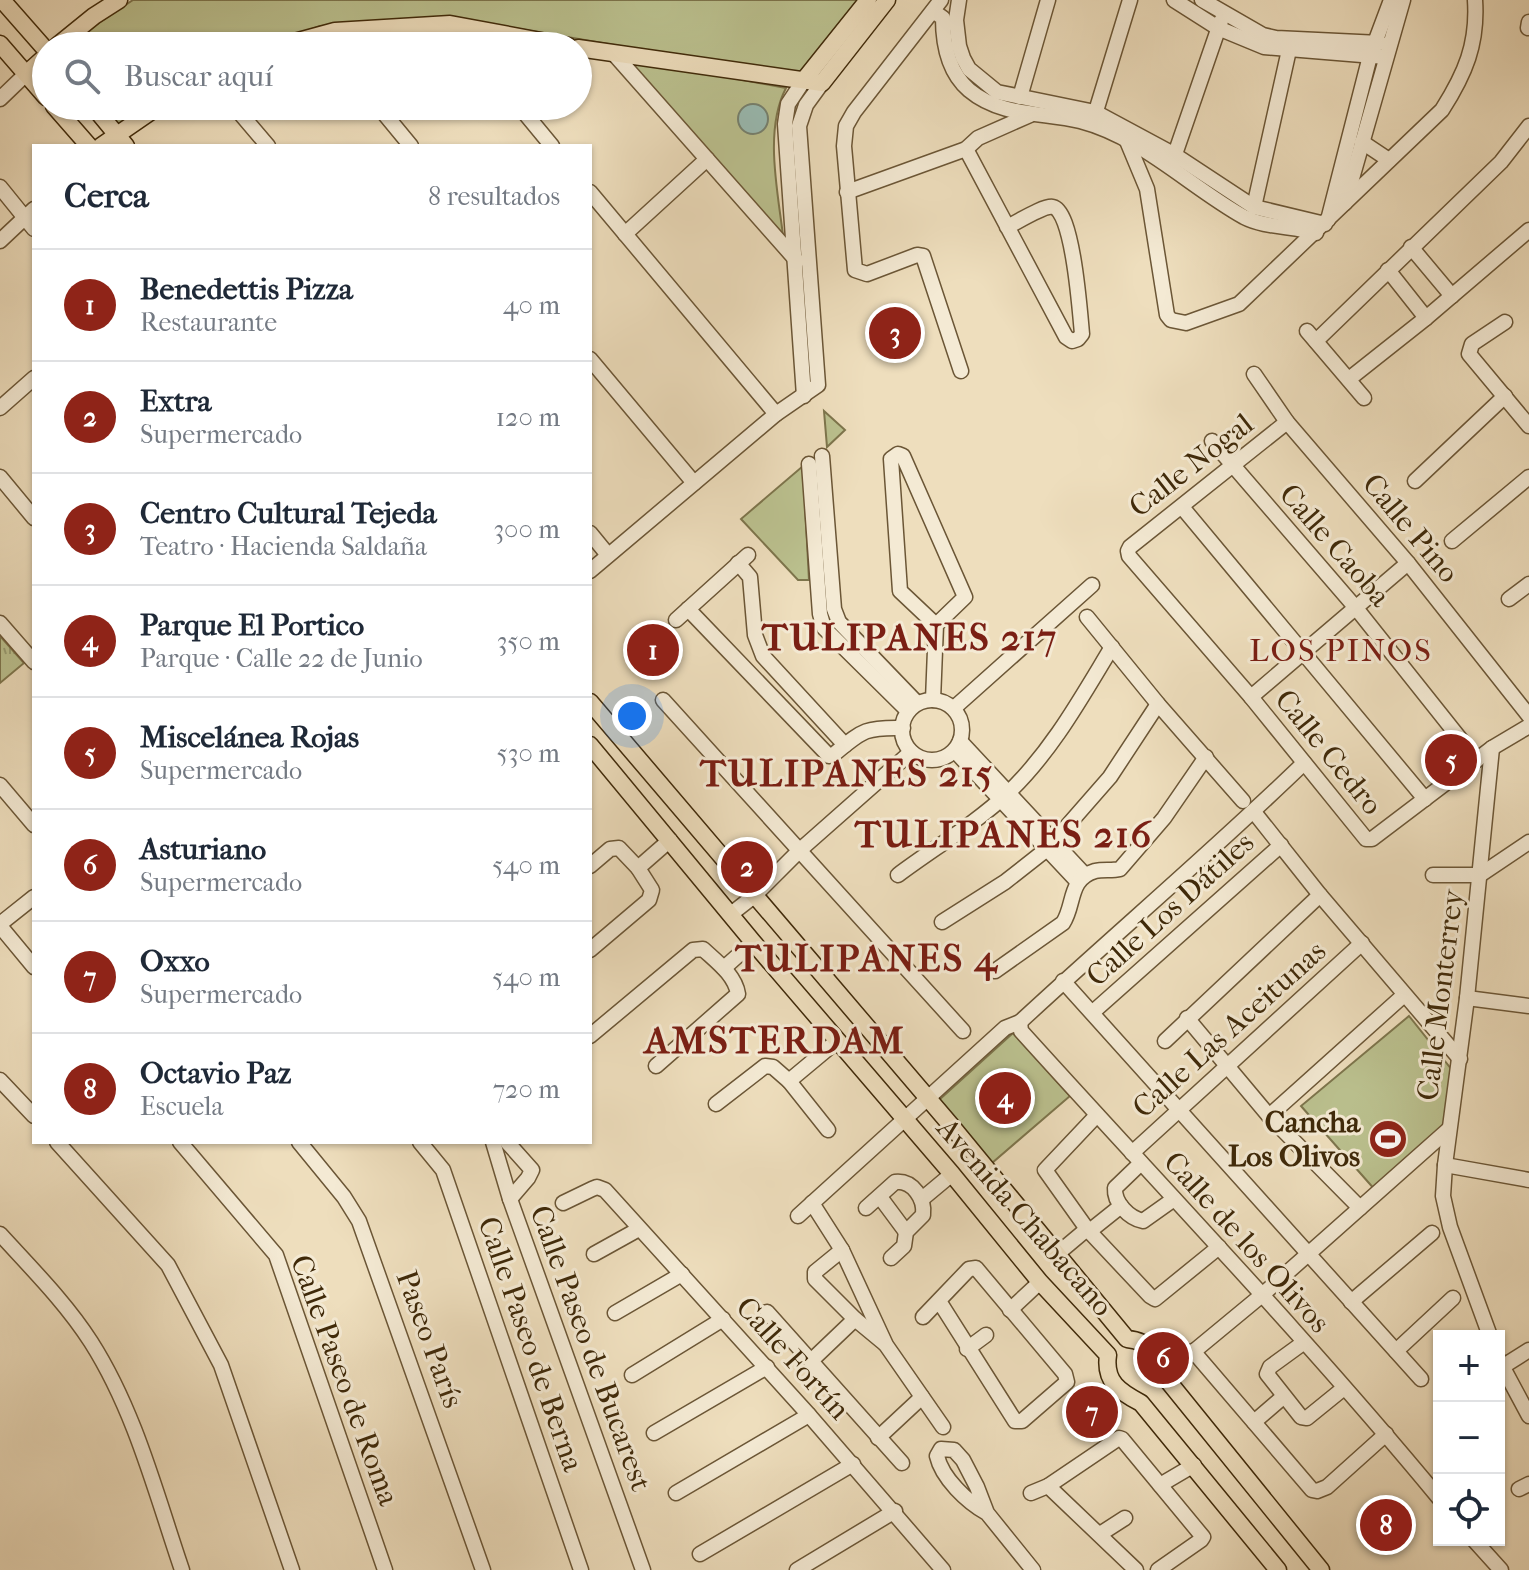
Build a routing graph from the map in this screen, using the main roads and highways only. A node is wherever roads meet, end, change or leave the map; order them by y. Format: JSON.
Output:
{"nodes":[{"id":1,"x":119,"y":0,"type":"edge"},
{"id":2,"x":868,"y":0,"type":"edge"},
{"id":3,"x":887,"y":0,"type":"edge"},
{"id":4,"x":10,"y":3,"type":"edge"},
{"id":5,"x":32,"y":32,"type":"edge"},
{"id":6,"x":74,"y":32,"type":"edge"},
{"id":7,"x":344,"y":32,"type":"edge"},
{"id":8,"x":493,"y":32,"type":"edge"},
{"id":9,"x":0,"y":44,"type":"edge"},
{"id":10,"x":592,"y":51,"type":"edge"},
{"id":11,"x":32,"y":69,"type":"edge"},
{"id":12,"x":26,"y":74,"type":"junction"},
{"id":13,"x":804,"y":80,"type":"junction"},
{"id":14,"x":32,"y":81,"type":"edge"},
{"id":15,"x":66,"y":120,"type":"edge"},
{"id":16,"x":105,"y":120,"type":"edge"},
{"id":17,"x":143,"y":120,"type":"edge"},
{"id":18,"x":121,"y":140,"type":"edge"},
{"id":19,"x":87,"y":144,"type":"edge"},
{"id":20,"x":592,"y":704,"type":"edge"},
{"id":21,"x":592,"y":747,"type":"edge"},
{"id":22,"x":949,"y":1123,"type":"junction"},
{"id":23,"x":925,"y":1143,"type":"junction"},
{"id":24,"x":1127,"y":1339,"type":"junction"},
{"id":25,"x":1108,"y":1355,"type":"junction"},
{"id":26,"x":1278,"y":1570,"type":"edge"},
{"id":27,"x":1321,"y":1570,"type":"edge"}],
"edges":[{"from":1,"to":6,"type":"main road"},
{"from":2,"to":13,"type":"main road"},
{"from":3,"to":13,"type":"main road"},
{"from":4,"to":5,"type":"main road"},
{"from":7,"to":8,"type":"main road"},
{"from":9,"to":12,"type":"main road"},
{"from":10,"to":13,"type":"main road"},
{"from":11,"to":12,"type":"main road"},
{"from":12,"to":14,"type":"main road"},
{"from":15,"to":19,"type":"main road"},
{"from":16,"to":18,"type":"main road"},
{"from":17,"to":18,"type":"main road"},
{"from":20,"to":22,"type":"main road","name":"Avenida Chabacano"},
{"from":21,"to":23,"type":"main road","name":"Avenida Chabacano"},
{"from":22,"to":23,"type":"main road"},
{"from":22,"to":24,"type":"main road","name":"Avenida Chabacano"},
{"from":23,"to":25,"type":"main road","name":"Avenida Chabacano"},
{"from":24,"to":25,"type":"main road"},
{"from":24,"to":27,"type":"main road","name":"Avenida Chabacano"},
{"from":25,"to":26,"type":"main road","name":"Avenida Chabacano"}]}
